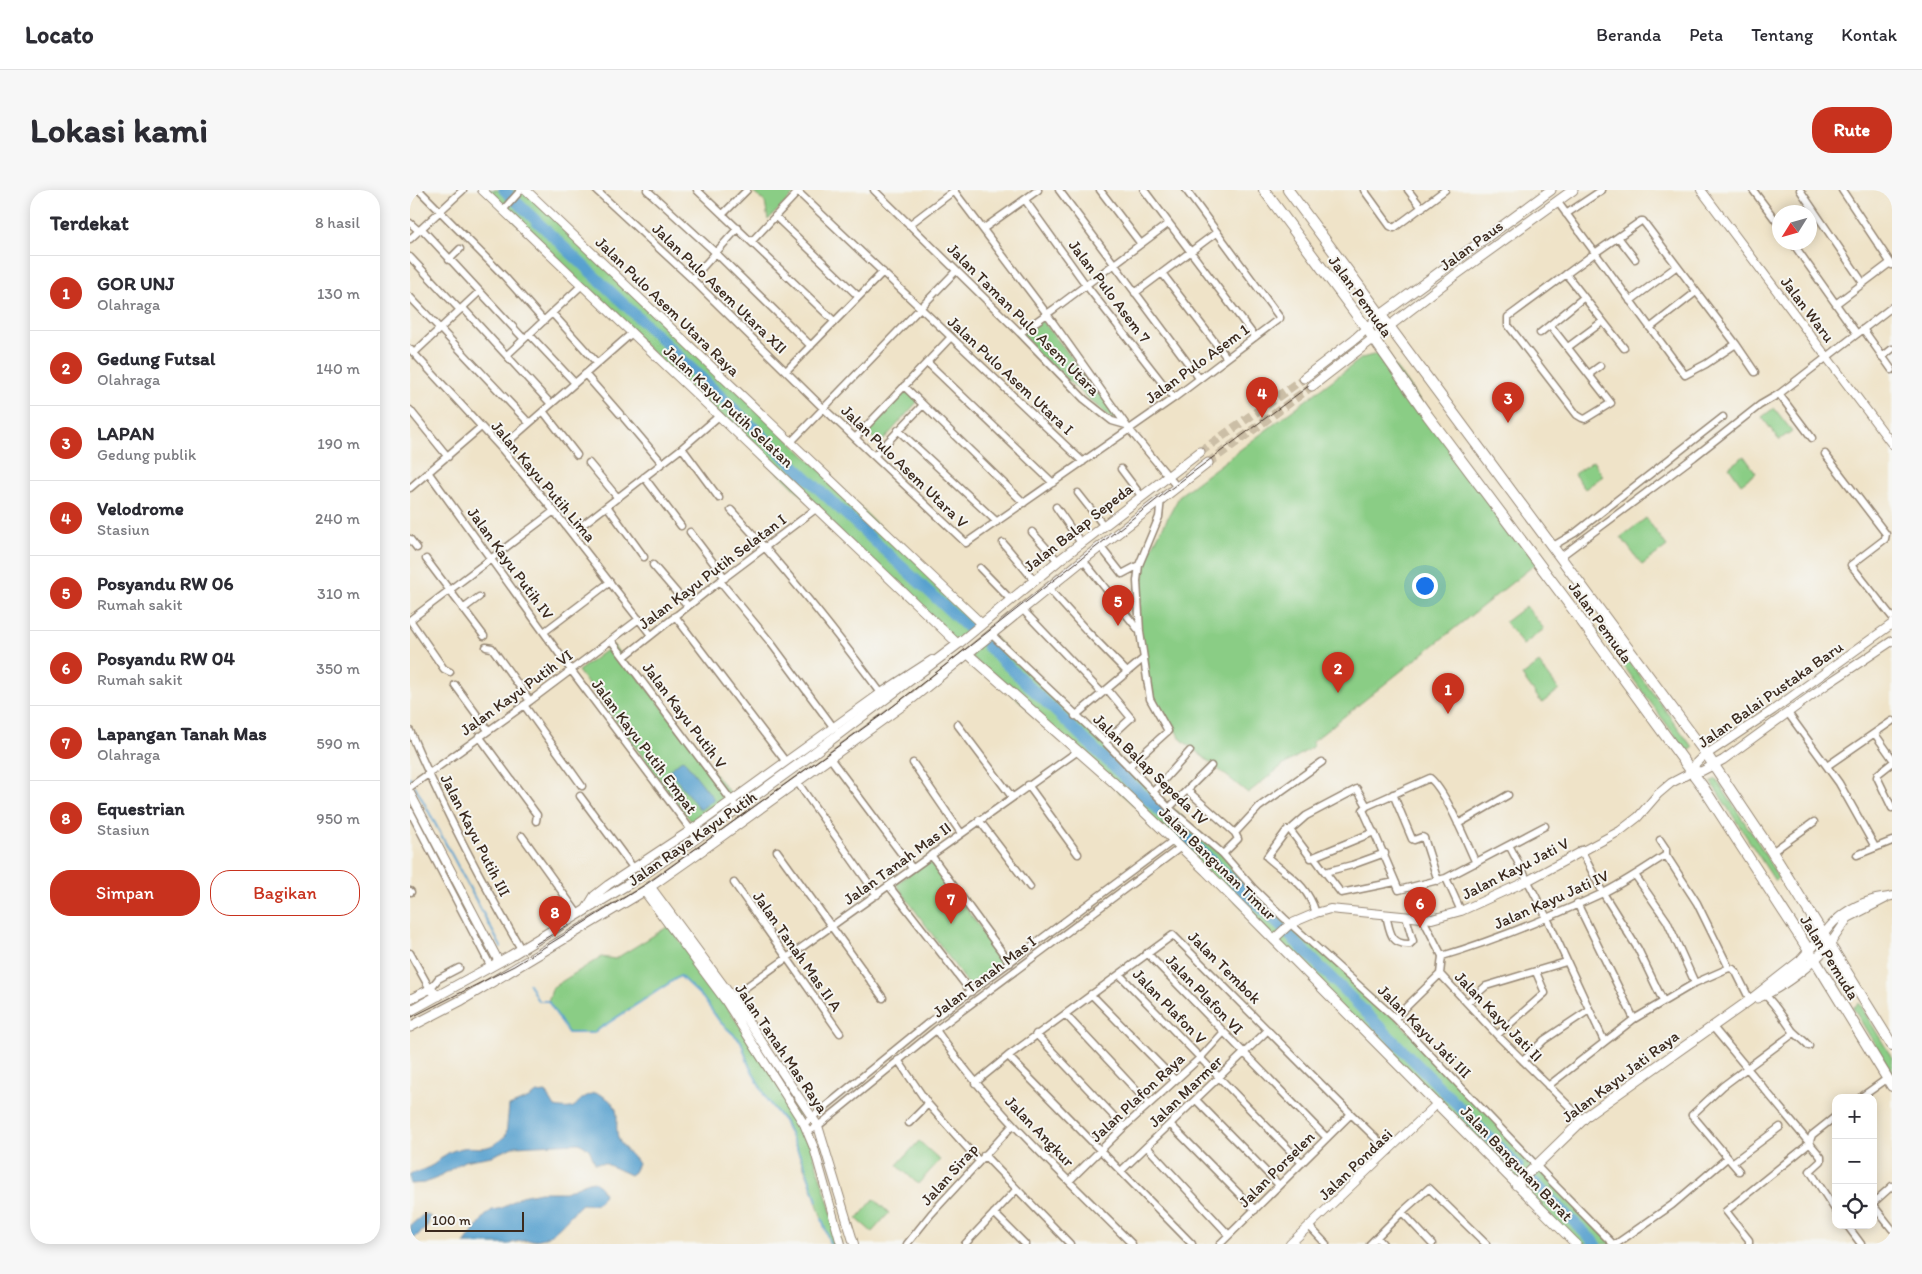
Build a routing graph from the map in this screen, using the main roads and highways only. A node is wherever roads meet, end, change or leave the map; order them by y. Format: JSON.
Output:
{"nodes":[{"id":1,"x":1264,"y":190,"type":"edge"},
{"id":2,"x":1288,"y":190,"type":"edge"},
{"id":3,"x":1551,"y":190,"type":"edge"},
{"id":4,"x":1572,"y":190,"type":"edge"},
{"id":5,"x":1381,"y":315,"type":"junction"},
{"id":6,"x":1389,"y":326,"type":"junction"},
{"id":7,"x":1367,"y":329,"type":"junction"},
{"id":8,"x":1374,"y":339,"type":"junction"},
{"id":9,"x":1304,"y":378,"type":"tunnel mouth"},
{"id":10,"x":1312,"y":386,"type":"tunnel mouth"},
{"id":11,"x":1200,"y":452,"type":"tunnel mouth"},
{"id":12,"x":1208,"y":463,"type":"tunnel mouth"},
{"id":13,"x":1034,"y":580,"type":"junction"},
{"id":14,"x":1046,"y":590,"type":"junction"},
{"id":15,"x":960,"y":641,"type":"joint"},
{"id":16,"x":971,"y":651,"type":"junction"},
{"id":17,"x":803,"y":761,"type":"junction"},
{"id":18,"x":811,"y":772,"type":"junction"},
{"id":19,"x":1824,"y":934,"type":"junction"},
{"id":20,"x":1830,"y":944,"type":"junction"},
{"id":21,"x":1812,"y":956,"type":"junction"},
{"id":22,"x":1750,"y":1000,"type":"junction"},
{"id":23,"x":410,"y":1011,"type":"edge"},
{"id":24,"x":410,"y":1027,"type":"edge"},
{"id":25,"x":1892,"y":1045,"type":"edge"},
{"id":26,"x":1890,"y":1082,"type":"edge"},
{"id":27,"x":1438,"y":1103,"type":"joint"},
{"id":28,"x":1517,"y":1184,"type":"junction"},
{"id":29,"x":1576,"y":1244,"type":"edge"}],
"edges":[{"from":1,"to":7,"type":"main road","name":"Jalan Pemuda"},
{"from":2,"to":5,"type":"main road","name":"Jalan Pemuda"},
{"from":3,"to":5,"type":"main road","name":"Jalan Paus"},
{"from":4,"to":6,"type":"main road","name":"Jalan Paus"},
{"from":5,"to":6,"type":"main road","name":"Jalan Pemuda"},
{"from":5,"to":7,"type":"main road"},
{"from":6,"to":8,"type":"main road"},
{"from":6,"to":19,"type":"main road","name":"Jalan Pemuda"},
{"from":7,"to":8,"type":"main road","name":"Jalan Pemuda"},
{"from":7,"to":9,"type":"main road"},
{"from":8,"to":10,"type":"main road"},
{"from":8,"to":21,"type":"main road","name":"Jalan Pemuda"},
{"from":11,"to":13,"type":"main road","name":"Jalan Balap Sepeda"},
{"from":12,"to":14,"type":"main road","name":"Jalan Balap Sepeda"},
{"from":13,"to":14,"type":"main road"},
{"from":13,"to":15,"type":"main road","name":"Jalan Balap Sepeda"},
{"from":14,"to":16,"type":"main road","name":"Jalan Balap Sepeda"},
{"from":15,"to":17,"type":"main road","name":"Jalan Raya Kayu Putih"},
{"from":16,"to":18,"type":"main road","name":"Jalan Raya Kayu Putih"},
{"from":16,"to":27,"type":"main road","name":"Jalan Bangunan Timur"},
{"from":17,"to":18,"type":"main road"},
{"from":17,"to":23,"type":"main road","name":"Jalan Raya Kayu Putih"},
{"from":18,"to":24,"type":"main road","name":"Jalan Raya Kayu Putih"},
{"from":19,"to":20,"type":"main road","name":"Jalan Pemuda"},
{"from":19,"to":21,"type":"main road","name":"Jalan Kayu Jati Raya"},
{"from":20,"to":21,"type":"main road","name":"Jalan Kayu Jati Raya"},
{"from":20,"to":25,"type":"main road","name":"Jalan Pemuda"},
{"from":21,"to":22,"type":"main road","name":"Jalan Kayu Jati Raya"},
{"from":21,"to":22,"type":"main road","name":"Jalan Kayu Jati Raya"},
{"from":21,"to":26,"type":"main road","name":"Jalan Pemuda"},
{"from":22,"to":28,"type":"main road","name":"Jalan Kayu Jati Raya"},
{"from":27,"to":28,"type":"main road","name":"Jalan Bangunan Barat"},
{"from":28,"to":29,"type":"main road","name":"Jalan Bangunan Barat"}]}
